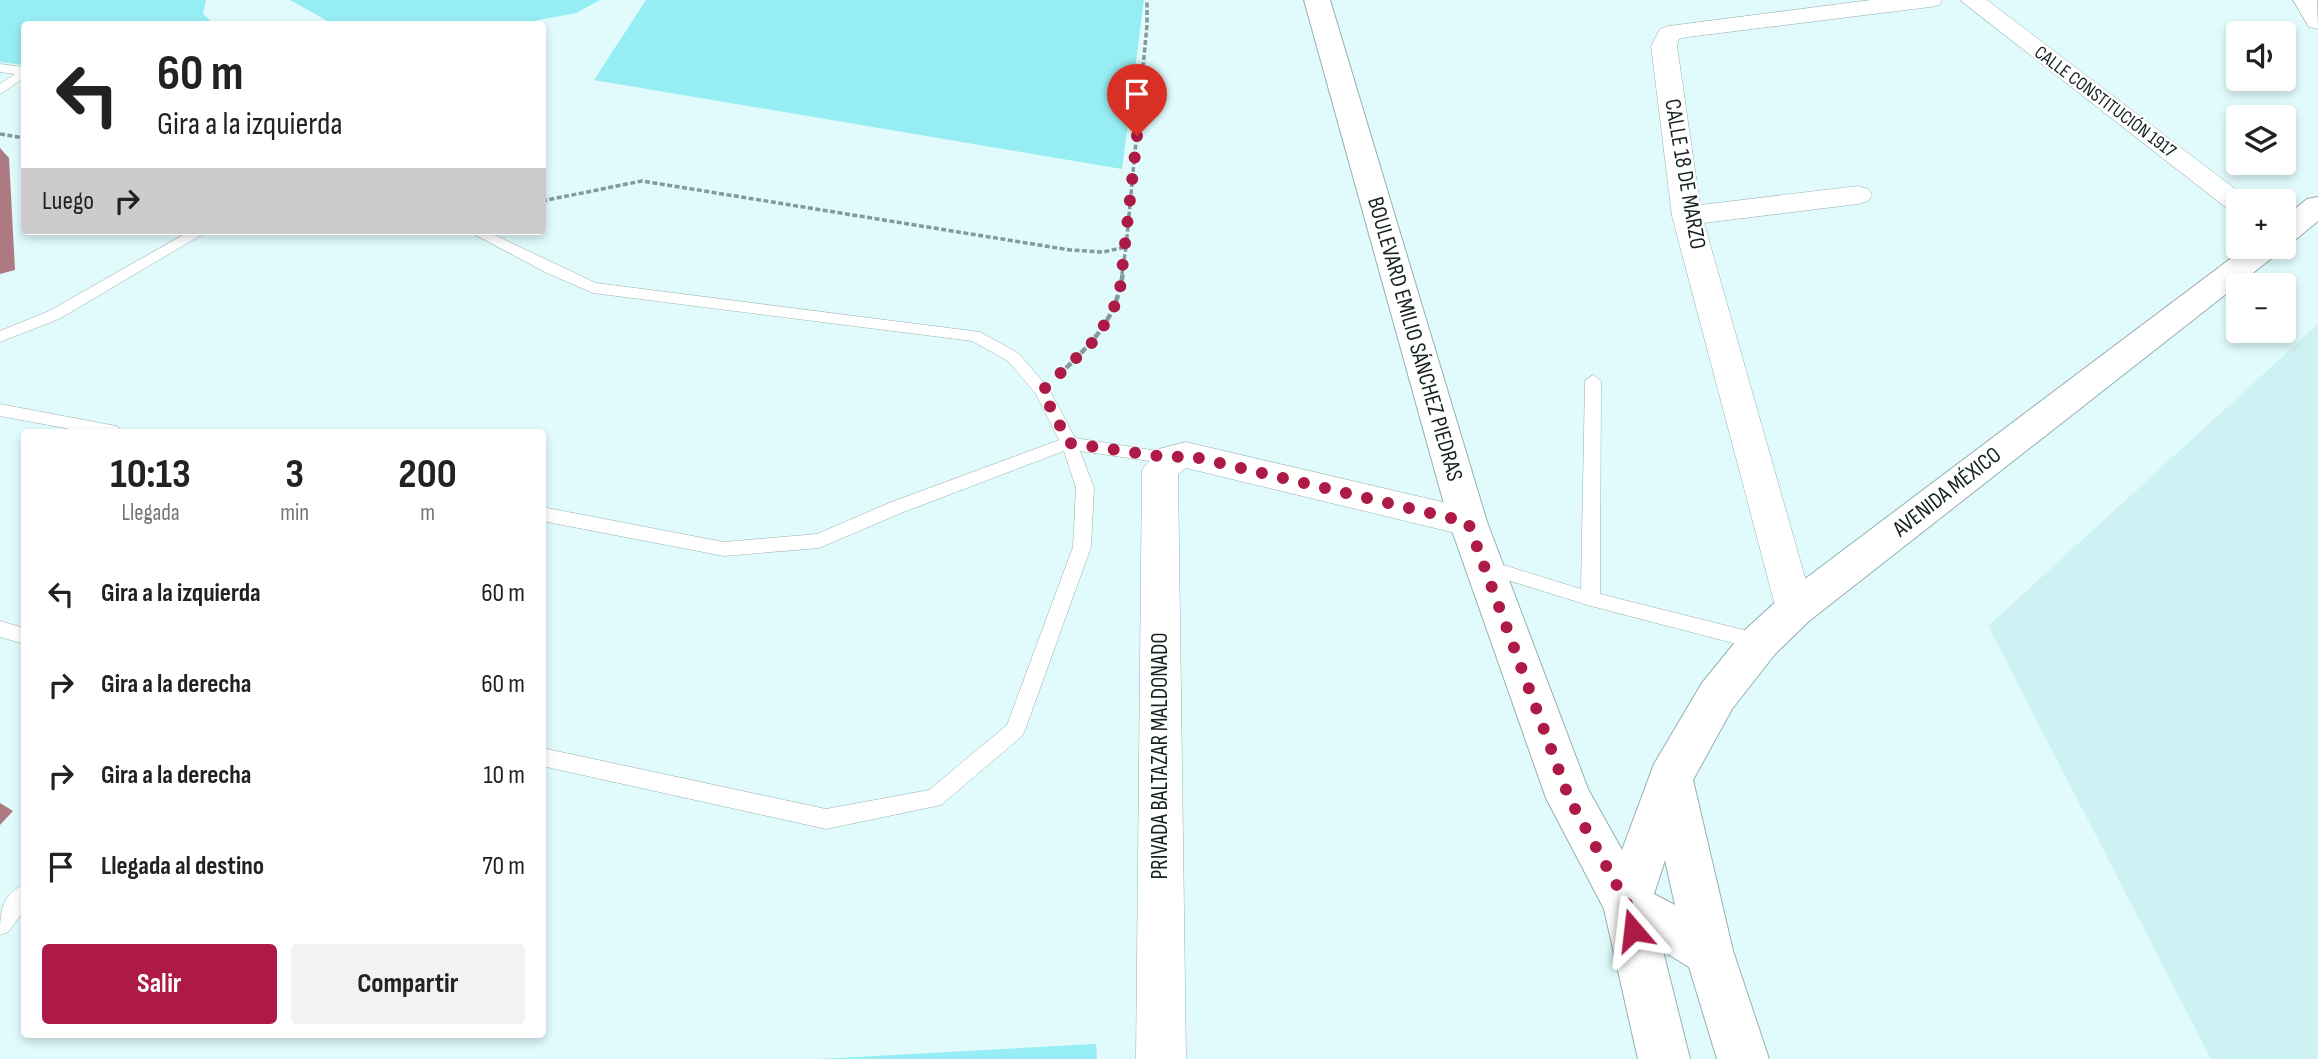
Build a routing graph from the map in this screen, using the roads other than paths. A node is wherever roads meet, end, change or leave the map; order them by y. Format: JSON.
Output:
{"nodes":[{"id":1,"x":1317,"y":0,"type":"edge"},
{"id":2,"x":1930,"y":0,"type":"edge"},
{"id":3,"x":1972,"y":0,"type":"edge"},
{"id":4,"x":2305,"y":0,"type":"edge"},
{"id":5,"x":2318,"y":22,"type":"edge"},
{"id":6,"x":0,"y":68,"type":"edge"},
{"id":7,"x":21,"y":72,"type":"edge"},
{"id":8,"x":21,"y":74,"type":"edge"},
{"id":9,"x":0,"y":90,"type":"edge"},
{"id":10,"x":2226,"y":194,"type":"edge"},
{"id":11,"x":1858,"y":195,"type":"dead end"},
{"id":12,"x":2318,"y":206,"type":"edge"},
{"id":13,"x":1687,"y":216,"type":"junction"},
{"id":14,"x":2296,"y":223,"type":"edge"},
{"id":15,"x":194,"y":235,"type":"edge"},
{"id":16,"x":483,"y":235,"type":"edge"},
{"id":17,"x":2250,"y":259,"type":"edge"},
{"id":18,"x":0,"y":337,"type":"edge"},
{"id":19,"x":1593,"y":381,"type":"dead end"},
{"id":20,"x":0,"y":410,"type":"edge"},
{"id":21,"x":100,"y":429,"type":"edge"},
{"id":22,"x":1069,"y":443,"type":"junction"},
{"id":23,"x":1171,"y":458,"type":"junction"},
{"id":24,"x":546,"y":515,"type":"edge"},
{"id":25,"x":1468,"y":522,"type":"junction"},
{"id":26,"x":1484,"y":566,"type":"junction"},
{"id":27,"x":1591,"y":599,"type":"junction"},
{"id":28,"x":1795,"y":609,"type":"junction"},
{"id":29,"x":0,"y":629,"type":"edge"},
{"id":30,"x":21,"y":635,"type":"edge"},
{"id":31,"x":1760,"y":642,"type":"junction"},
{"id":32,"x":546,"y":758,"type":"edge"},
{"id":33,"x":1670,"y":778,"type":"junction"},
{"id":34,"x":21,"y":898,"type":"edge"},
{"id":35,"x":1627,"y":904,"type":"junction"},
{"id":36,"x":0,"y":923,"type":"edge"},
{"id":37,"x":1709,"y":951,"type":"junction"},
{"id":38,"x":1161,"y":1059,"type":"edge"},
{"id":39,"x":1664,"y":1059,"type":"edge"},
{"id":40,"x":1743,"y":1059,"type":"edge"}],
"edges":[{"from":1,"to":25,"type":"main road","name":"BOULEVARD EMILIO SÁNCHEZ PIEDRAS"},
{"from":2,"to":13,"type":"street","name":"CALLE 18 DE MARZO"},
{"from":3,"to":10,"type":"street","name":"CALLE CONSTITUCIÓN 1917"},
{"from":4,"to":5,"type":"street"},
{"from":6,"to":7,"type":"lane"},
{"from":8,"to":9,"type":"lane"},
{"from":11,"to":13,"type":"street"},
{"from":12,"to":14,"type":"main road"},
{"from":13,"to":28,"type":"street","name":"CALLE 18 DE MARZO"},
{"from":15,"to":18,"type":"lane"},
{"from":16,"to":22,"type":"lane"},
{"from":17,"to":28,"type":"main road","name":"AVENIDA MÉXICO"},
{"from":19,"to":27,"type":"lane"},
{"from":20,"to":21,"type":"lane"},
{"from":22,"to":23,"type":"lane"},
{"from":22,"to":24,"type":"lane"},
{"from":22,"to":32,"type":"lane"},
{"from":23,"to":25,"type":"street"},
{"from":23,"to":38,"type":"street","name":"PRIVADA BALTAZAR MALDONADO"},
{"from":25,"to":26,"type":"main road","name":"BOULEVARD EMILIO SÁNCHEZ PIEDRAS"},
{"from":26,"to":27,"type":"lane"},
{"from":26,"to":35,"type":"main road","name":"BOULEVARD EMILIO SÁNCHEZ PIEDRAS"},
{"from":27,"to":31,"type":"lane"},
{"from":28,"to":31,"type":"main road","name":"AVENIDA MÉXICO"},
{"from":29,"to":30,"type":"lane"},
{"from":31,"to":33,"type":"main road","name":"AVENIDA MÉXICO"},
{"from":33,"to":35,"type":"main road","name":"AVENIDA MÉXICO"},
{"from":33,"to":37,"type":"main road"},
{"from":34,"to":36,"type":"lane"},
{"from":35,"to":37,"type":"main road"},
{"from":35,"to":39,"type":"main road","name":"BOULEVARD EMILIO SÁNCHEZ PIEDRAS"},
{"from":37,"to":40,"type":"main road"}]}
